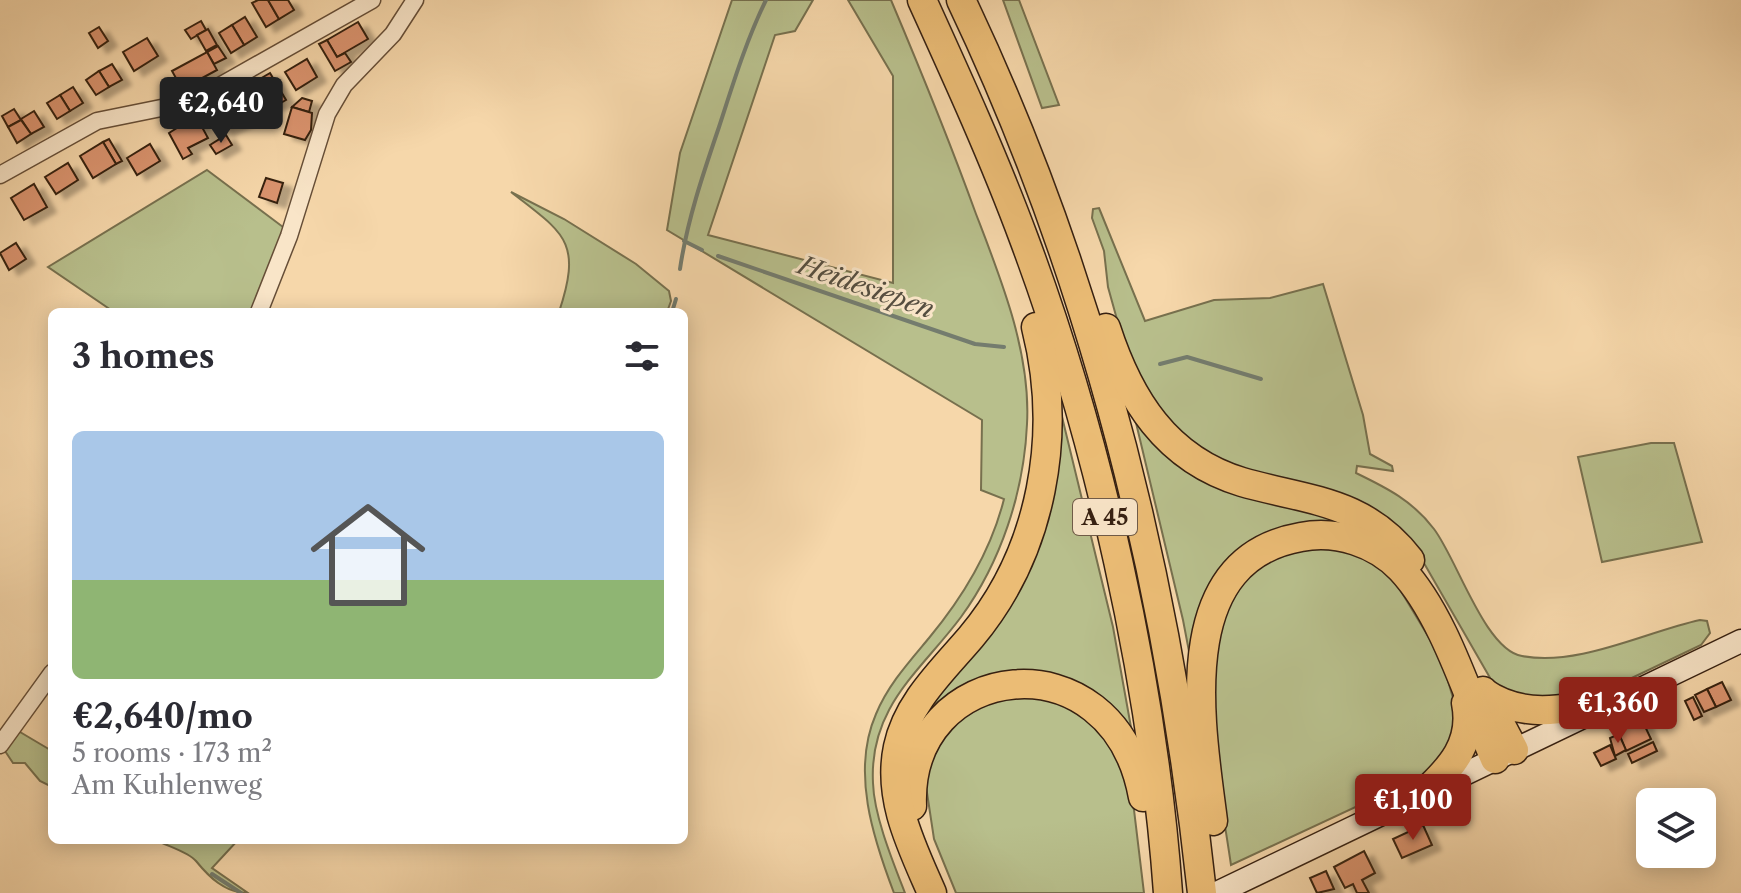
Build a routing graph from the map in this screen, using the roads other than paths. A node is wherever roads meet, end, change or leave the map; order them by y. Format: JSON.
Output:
{"nodes":[{"id":1,"x":372,"y":0,"type":"edge"},
{"id":2,"x":415,"y":0,"type":"edge"},
{"id":3,"x":922,"y":0,"type":"edge"},
{"id":4,"x":961,"y":0,"type":"edge"},
{"id":5,"x":989,"y":154,"type":"junction"},
{"id":6,"x":0,"y":175,"type":"edge"},
{"id":7,"x":1067,"y":262,"type":"junction"},
{"id":8,"x":261,"y":308,"type":"edge"},
{"id":9,"x":1741,"y":641,"type":"edge"},
{"id":10,"x":48,"y":679,"type":"edge"},
{"id":11,"x":1472,"y":687,"type":"junction"},
{"id":12,"x":1623,"y":697,"type":"junction"},
{"id":13,"x":0,"y":745,"type":"edge"},
{"id":14,"x":1504,"y":754,"type":"junction"},
{"id":15,"x":1424,"y":793,"type":"junction"},
{"id":16,"x":932,"y":893,"type":"edge"},
{"id":17,"x":942,"y":893,"type":"edge"},
{"id":18,"x":1156,"y":893,"type":"edge"},
{"id":19,"x":1168,"y":893,"type":"edge"},
{"id":20,"x":1202,"y":893,"type":"edge"},
{"id":21,"x":1216,"y":893,"type":"edge"}],
"edges":[{"from":1,"to":6,"type":"street"},
{"from":2,"to":8,"type":"street"},
{"from":3,"to":5,"type":"highway","number":"A 45"},
{"from":4,"to":7,"type":"highway","number":"A 45"},
{"from":5,"to":16,"type":"highway"},
{"from":5,"to":19,"type":"highway","number":"A 45"},
{"from":7,"to":11,"type":"highway"},
{"from":7,"to":20,"type":"highway","number":"A 45"},
{"from":9,"to":12,"type":"main road"},
{"from":10,"to":13,"type":"street"},
{"from":11,"to":12,"type":"highway"},
{"from":11,"to":14,"type":"highway"},
{"from":11,"to":15,"type":"highway"},
{"from":11,"to":21,"type":"highway"},
{"from":12,"to":14,"type":"main road"},
{"from":14,"to":15,"type":"main road"},
{"from":15,"to":21,"type":"main road"},
{"from":17,"to":18,"type":"highway"}]}
